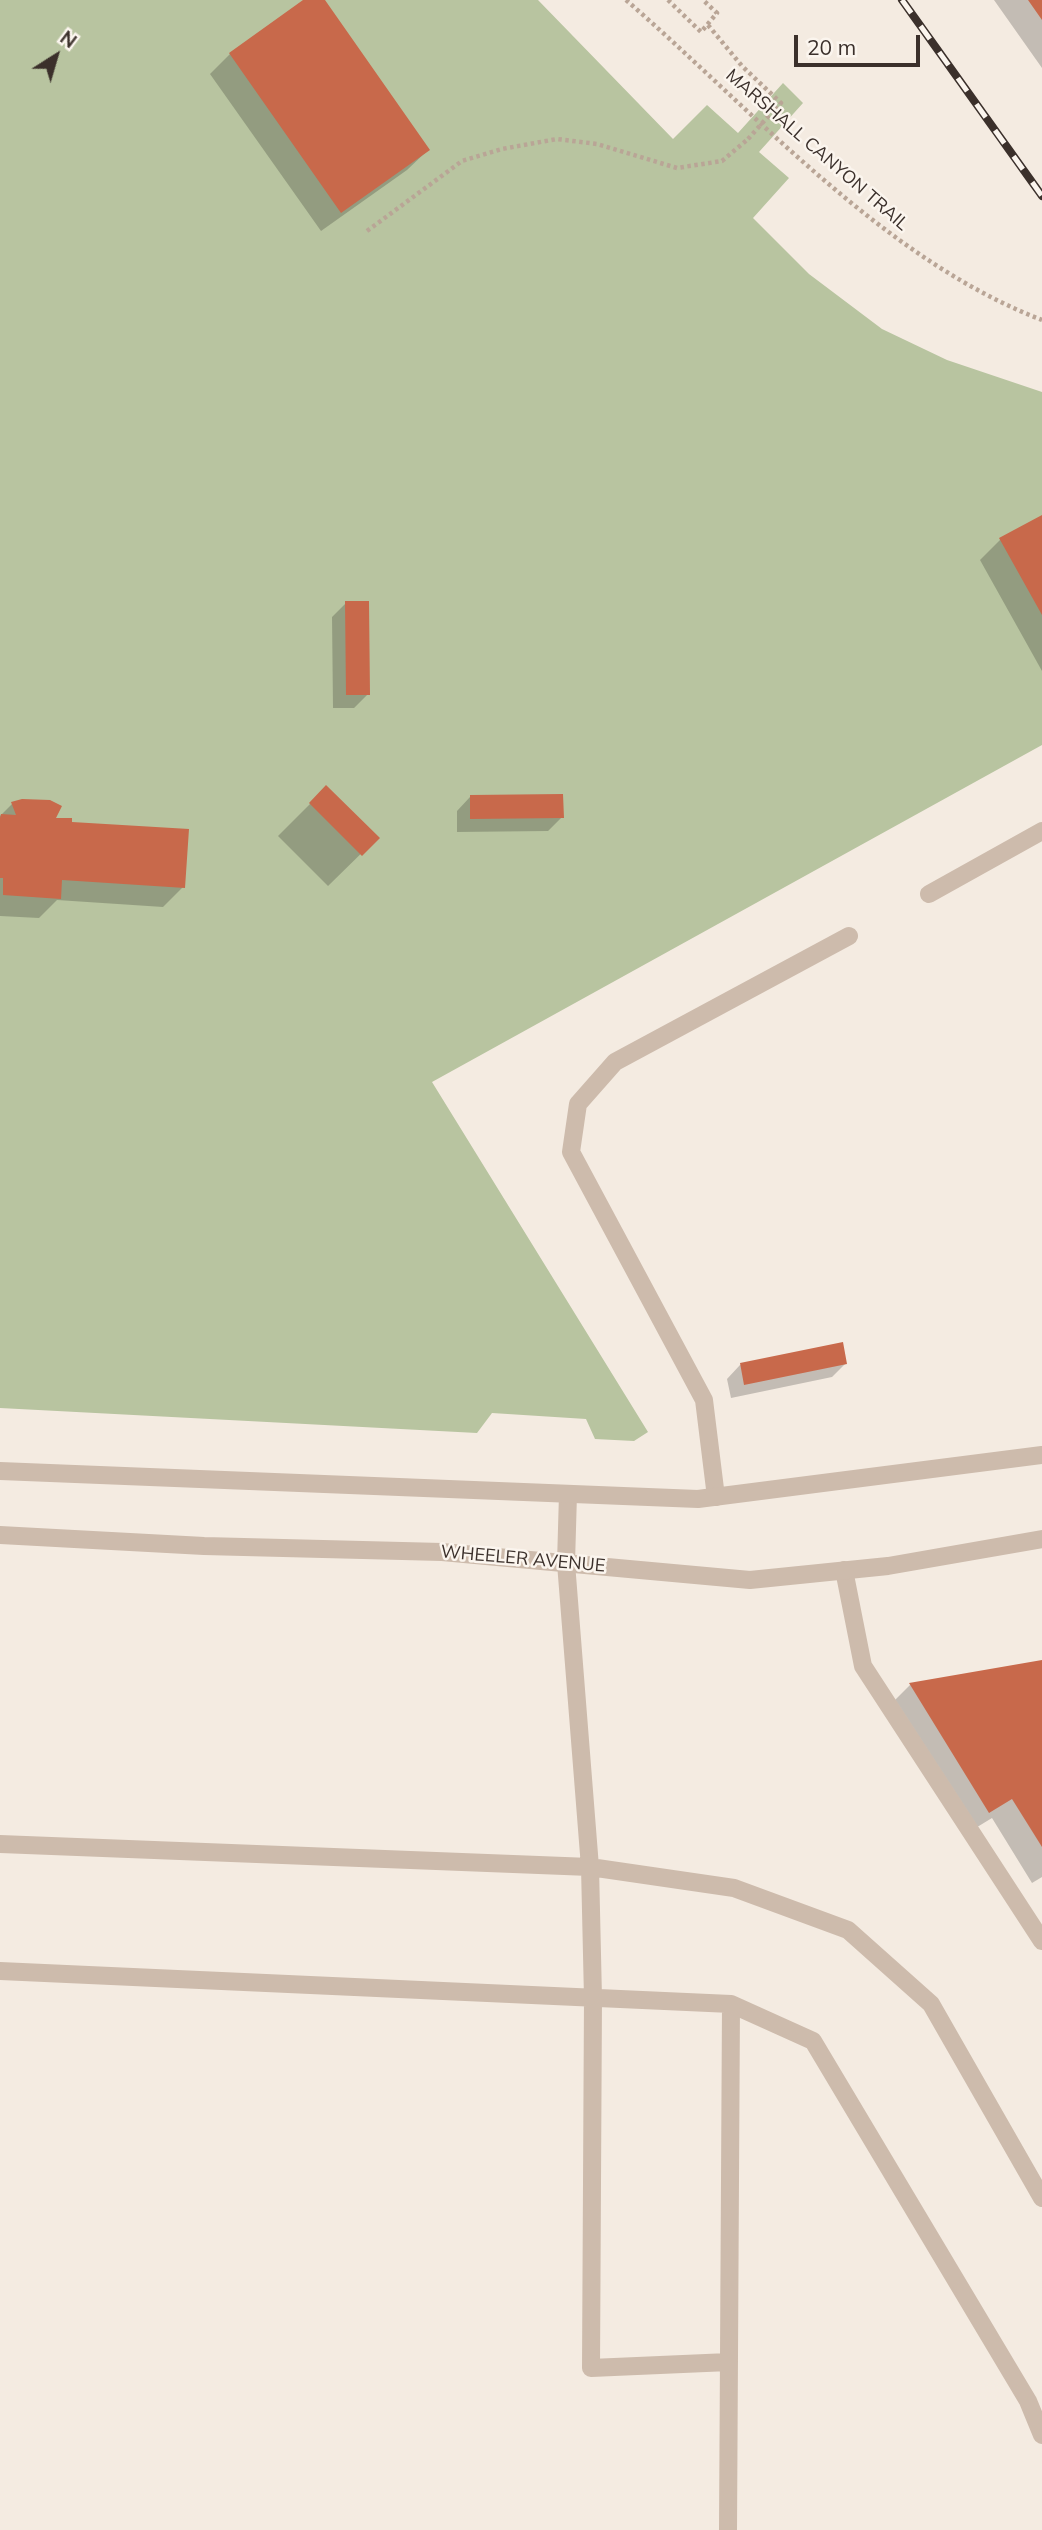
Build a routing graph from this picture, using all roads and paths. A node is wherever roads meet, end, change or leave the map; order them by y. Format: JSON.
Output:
{"nodes":[{"id":1,"x":626,"y":0,"type":"edge"},
{"id":2,"x":668,"y":0,"type":"edge"},
{"id":3,"x":703,"y":0,"type":"edge"},
{"id":4,"x":708,"y":25,"type":"junction"},
{"id":5,"x":367,"y":231,"type":"dead end"},
{"id":6,"x":1042,"y":320,"type":"edge"},
{"id":7,"x":1042,"y":831,"type":"edge"},
{"id":8,"x":929,"y":894,"type":"dead end"},
{"id":9,"x":849,"y":936,"type":"dead end"},
{"id":10,"x":1042,"y":1455,"type":"edge"},
{"id":11,"x":0,"y":1471,"type":"edge"},
{"id":12,"x":568,"y":1494,"type":"junction"},
{"id":13,"x":716,"y":1497,"type":"junction"},
{"id":14,"x":0,"y":1535,"type":"edge"},
{"id":15,"x":1042,"y":1539,"type":"edge"},
{"id":16,"x":566,"y":1563,"type":"junction"},
{"id":17,"x":845,"y":1570,"type":"junction"},
{"id":18,"x":0,"y":1844,"type":"edge"},
{"id":19,"x":590,"y":1867,"type":"junction"},
{"id":20,"x":1042,"y":1941,"type":"edge"},
{"id":21,"x":0,"y":1971,"type":"edge"},
{"id":22,"x":593,"y":1997,"type":"junction"},
{"id":23,"x":731,"y":2004,"type":"junction"},
{"id":24,"x":1042,"y":2198,"type":"edge"},
{"id":25,"x":729,"y":2362,"type":"junction"},
{"id":26,"x":1042,"y":2435,"type":"edge"},
{"id":27,"x":728,"y":2530,"type":"edge"}],
"edges":[{"from":1,"to":6,"type":"path","name":"MARSHALL CANYON TRAIL"},
{"from":2,"to":4,"type":"path"},
{"from":3,"to":4,"type":"path"},
{"from":4,"to":5,"type":"path","bridge":true},
{"from":7,"to":8,"type":"street"},
{"from":9,"to":13,"type":"street"},
{"from":10,"to":13,"type":"street"},
{"from":11,"to":12,"type":"street"},
{"from":12,"to":13,"type":"street"},
{"from":12,"to":16,"type":"street"},
{"from":14,"to":16,"type":"street","name":"WHEELER AVENUE"},
{"from":15,"to":17,"type":"street","name":"WHEELER AVENUE"},
{"from":16,"to":17,"type":"street","name":"WHEELER AVENUE"},
{"from":16,"to":19,"type":"street"},
{"from":17,"to":20,"type":"street"},
{"from":18,"to":19,"type":"street"},
{"from":19,"to":22,"type":"street"},
{"from":19,"to":24,"type":"street"},
{"from":21,"to":22,"type":"street"},
{"from":22,"to":23,"type":"street"},
{"from":22,"to":25,"type":"street"},
{"from":23,"to":25,"type":"street"},
{"from":23,"to":26,"type":"street"},
{"from":25,"to":27,"type":"street"}]}
